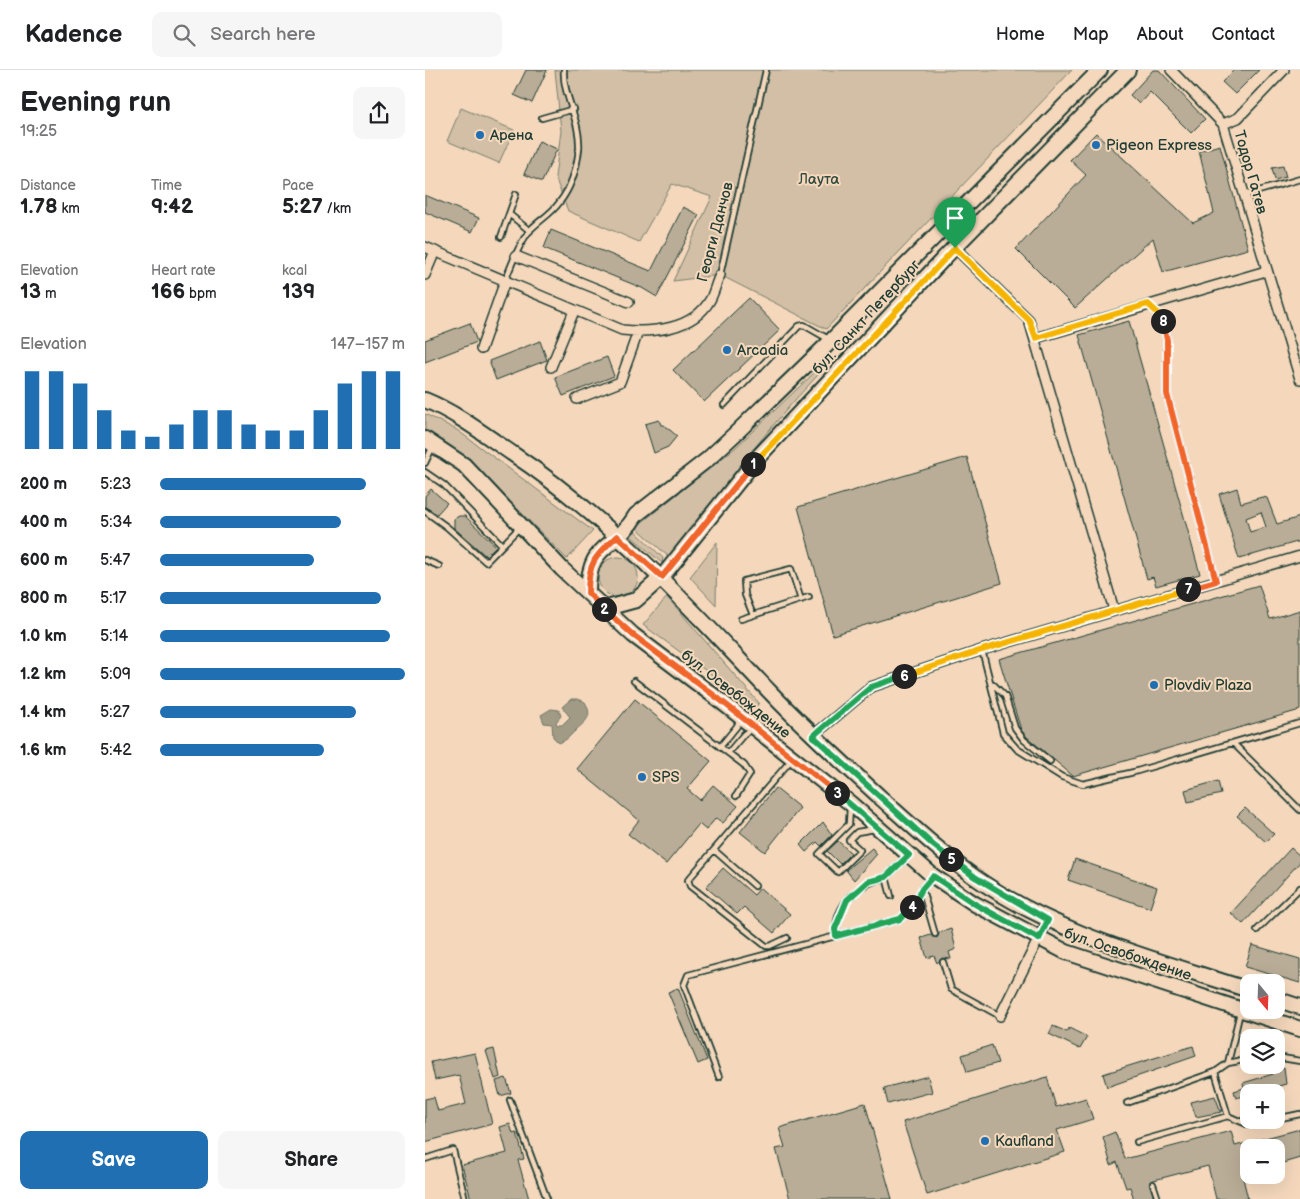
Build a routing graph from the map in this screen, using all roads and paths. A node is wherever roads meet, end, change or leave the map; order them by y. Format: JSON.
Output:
{"nodes":[{"id":1,"x":564,"y":70,"type":"edge"},
{"id":2,"x":766,"y":70,"type":"edge"},
{"id":3,"x":1100,"y":70,"type":"edge"},
{"id":4,"x":1128,"y":70,"type":"edge"},
{"id":5,"x":1171,"y":70,"type":"edge"},
{"id":6,"x":1284,"y":70,"type":"edge"},
{"id":7,"x":574,"y":109,"type":"junction"},
{"id":8,"x":542,"y":118,"type":"dead end"},
{"id":9,"x":1223,"y":124,"type":"junction"},
{"id":10,"x":1300,"y":179,"type":"edge"},
{"id":11,"x":516,"y":194,"type":"dead end"},
{"id":12,"x":1244,"y":195,"type":"junction"},
{"id":13,"x":509,"y":214,"type":"junction"},
{"id":14,"x":530,"y":230,"type":"junction"},
{"id":15,"x":501,"y":237,"type":"dead end"},
{"id":16,"x":425,"y":247,"type":"edge"},
{"id":17,"x":955,"y":248,"type":"junction"},
{"id":18,"x":435,"y":251,"type":"junction"},
{"id":19,"x":516,"y":256,"type":"junction"},
{"id":20,"x":1266,"y":271,"type":"junction"},
{"id":21,"x":719,"y":274,"type":"joint"},
{"id":22,"x":425,"y":275,"type":"edge"},
{"id":23,"x":505,"y":281,"type":"junction"},
{"id":24,"x":629,"y":302,"type":"dead end"},
{"id":25,"x":1148,"y":304,"type":"junction"},
{"id":26,"x":575,"y":311,"type":"junction"},
{"id":27,"x":638,"y":332,"type":"junction"},
{"id":28,"x":1036,"y":338,"type":"junction"},
{"id":29,"x":831,"y":341,"type":"junction"},
{"id":30,"x":481,"y":349,"type":"dead end"},
{"id":31,"x":551,"y":368,"type":"dead end"},
{"id":32,"x":1300,"y":379,"type":"edge"},
{"id":33,"x":425,"y":400,"type":"edge"},
{"id":34,"x":577,"y":400,"type":"dead end"},
{"id":35,"x":724,"y":405,"type":"dead end"},
{"id":36,"x":429,"y":442,"type":"edge"},
{"id":37,"x":425,"y":463,"type":"edge"},
{"id":38,"x":425,"y":472,"type":"edge"},
{"id":39,"x":425,"y":511,"type":"edge"},
{"id":40,"x":522,"y":525,"type":"junction"},
{"id":41,"x":617,"y":536,"type":"junction"},
{"id":42,"x":502,"y":545,"type":"junction"},
{"id":43,"x":1300,"y":556,"type":"edge"},
{"id":44,"x":425,"y":560,"type":"edge"},
{"id":45,"x":439,"y":566,"type":"dead end"},
{"id":46,"x":662,"y":577,"type":"junction"},
{"id":47,"x":1216,"y":581,"type":"junction"},
{"id":48,"x":588,"y":593,"type":"junction"},
{"id":49,"x":809,"y":597,"type":"dead end"},
{"id":50,"x":801,"y":600,"type":"junction"},
{"id":51,"x":603,"y":609,"type":"junction"},
{"id":52,"x":1114,"y":610,"type":"junction"},
{"id":53,"x":753,"y":615,"type":"junction"},
{"id":54,"x":741,"y":618,"type":"dead end"},
{"id":55,"x":982,"y":650,"type":"junction"},
{"id":56,"x":634,"y":681,"type":"dead end"},
{"id":57,"x":992,"y":683,"type":"junction"},
{"id":58,"x":741,"y":716,"type":"junction"},
{"id":59,"x":1300,"y":723,"type":"edge"},
{"id":60,"x":755,"y":728,"type":"junction"},
{"id":61,"x":813,"y":736,"type":"junction"},
{"id":62,"x":1233,"y":743,"type":"junction"},
{"id":63,"x":720,"y":747,"type":"junction"},
{"id":64,"x":728,"y":753,"type":"junction"},
{"id":65,"x":792,"y":758,"type":"junction"},
{"id":66,"x":1050,"y":761,"type":"dead end"},
{"id":67,"x":735,"y":796,"type":"dead end"},
{"id":68,"x":850,"y":803,"type":"junction"},
{"id":69,"x":1300,"y":810,"type":"edge"},
{"id":70,"x":878,"y":829,"type":"junction"},
{"id":71,"x":714,"y":850,"type":"junction"},
{"id":72,"x":909,"y":855,"type":"junction"},
{"id":73,"x":933,"y":876,"type":"junction"},
{"id":74,"x":886,"y":877,"type":"junction"},
{"id":75,"x":755,"y":886,"type":"dead end"},
{"id":76,"x":1300,"y":888,"type":"edge"},
{"id":77,"x":922,"y":889,"type":"junction"},
{"id":78,"x":891,"y":896,"type":"dead end"},
{"id":79,"x":1048,"y":920,"type":"junction"},
{"id":80,"x":1257,"y":930,"type":"dead end"},
{"id":81,"x":935,"y":934,"type":"dead end"},
{"id":82,"x":836,"y":936,"type":"junction"},
{"id":83,"x":787,"y":938,"type":"dead end"},
{"id":84,"x":1039,"y":939,"type":"junction"},
{"id":85,"x":943,"y":962,"type":"dead end"},
{"id":86,"x":1240,"y":987,"type":"edge"},
{"id":87,"x":1285,"y":1002,"type":"edge"},
{"id":88,"x":1300,"y":1007,"type":"edge"},
{"id":89,"x":1240,"y":1010,"type":"joint"},
{"id":90,"x":1000,"y":1016,"type":"joint"},
{"id":91,"x":1268,"y":1019,"type":"edge"},
{"id":92,"x":1300,"y":1029,"type":"edge"},
{"id":93,"x":1285,"y":1058,"type":"edge"},
{"id":94,"x":1240,"y":1061,"type":"edge"},
{"id":95,"x":1300,"y":1061,"type":"edge"},
{"id":96,"x":1228,"y":1063,"type":"junction"},
{"id":97,"x":1215,"y":1072,"type":"junction"},
{"id":98,"x":719,"y":1077,"type":"dead end"},
{"id":99,"x":510,"y":1100,"type":"dead end"},
{"id":100,"x":1127,"y":1103,"type":"dead end"},
{"id":101,"x":1300,"y":1114,"type":"edge"},
{"id":102,"x":1228,"y":1116,"type":"junction"},
{"id":103,"x":1285,"y":1117,"type":"edge"},
{"id":104,"x":1240,"y":1121,"type":"edge"},
{"id":105,"x":1137,"y":1142,"type":"dead end"},
{"id":106,"x":425,"y":1159,"type":"edge"},
{"id":107,"x":1153,"y":1184,"type":"dead end"},
{"id":108,"x":465,"y":1199,"type":"edge"},
{"id":109,"x":547,"y":1199,"type":"edge"},
{"id":110,"x":1158,"y":1199,"type":"edge"}],
"edges":[{"from":1,"to":7,"type":"lane"},
{"from":2,"to":21,"type":"lane","name":"Георги Данчов"},
{"from":3,"to":29,"type":"main road","name":"бул. Санкт Петербург"},
{"from":4,"to":17,"type":"main road","name":"бул. Санкт Петербург"},
{"from":5,"to":9,"type":"street","name":"Тодор Гатев"},
{"from":6,"to":9,"type":"street"},
{"from":7,"to":8,"type":"lane"},
{"from":7,"to":14,"type":"lane"},
{"from":9,"to":12,"type":"street","name":"Тодор Гатев"},
{"from":10,"to":12,"type":"lane"},
{"from":11,"to":13,"type":"lane"},
{"from":12,"to":20,"type":"street","name":"Тодор Гатев"},
{"from":13,"to":14,"type":"lane"},
{"from":13,"to":15,"type":"lane"},
{"from":14,"to":19,"type":"lane"},
{"from":16,"to":18,"type":"street","name":"Георги Данчов"},
{"from":17,"to":28,"type":"street"},
{"from":17,"to":46,"type":"main road","name":"бул. Санкт Петербург"},
{"from":18,"to":22,"type":"street"},
{"from":18,"to":23,"type":"street","name":"Георги Данчов"},
{"from":19,"to":23,"type":"lane"},
{"from":19,"to":24,"type":"street"},
{"from":20,"to":25,"type":"street"},
{"from":20,"to":32,"type":"street","name":"Тодор Гатев"},
{"from":21,"to":27,"type":"street","name":"Георги Данчов"},
{"from":23,"to":26,"type":"street","name":"Георги Данчов"},
{"from":23,"to":30,"type":"street"},
{"from":25,"to":28,"type":"street"},
{"from":25,"to":47,"type":"lane"},
{"from":26,"to":27,"type":"street","name":"Георги Данчов"},
{"from":26,"to":31,"type":"street"},
{"from":27,"to":34,"type":"street"},
{"from":28,"to":52,"type":"street"},
{"from":29,"to":35,"type":"lane"},
{"from":29,"to":41,"type":"main road","name":"бул. Санкт Петербург"},
{"from":33,"to":41,"type":"main road"},
{"from":36,"to":37,"type":"lane"},
{"from":36,"to":40,"type":"main road"},
{"from":38,"to":42,"type":"lane"},
{"from":39,"to":42,"type":"lane"},
{"from":40,"to":42,"type":"lane"},
{"from":40,"to":48,"type":"main road"},
{"from":41,"to":46,"type":"main road","name":"бул. Освобождение"},
{"from":41,"to":48,"type":"main road","name":"бул. Санкт Петербург"},
{"from":43,"to":47,"type":"street"},
{"from":44,"to":45,"type":"lane"},
{"from":46,"to":51,"type":"main road","name":"бул. Санкт Петербург"},
{"from":46,"to":61,"type":"main road","name":"бул. Освобождение"},
{"from":47,"to":52,"type":"street"},
{"from":48,"to":51,"type":"main road","name":"бул. Освобождение"},
{"from":49,"to":50,"type":"lane"},
{"from":50,"to":53,"type":"lane"},
{"from":50,"to":53,"type":"lane"},
{"from":51,"to":58,"type":"main road","name":"бул. Освобождение"},
{"from":52,"to":55,"type":"street"},
{"from":53,"to":54,"type":"lane"},
{"from":55,"to":57,"type":"lane"},
{"from":55,"to":61,"type":"street"},
{"from":56,"to":63,"type":"lane"},
{"from":57,"to":62,"type":"lane"},
{"from":57,"to":66,"type":"lane"},
{"from":58,"to":60,"type":"main road","name":"бул. Освобождение"},
{"from":58,"to":63,"type":"lane"},
{"from":59,"to":62,"type":"lane"},
{"from":60,"to":64,"type":"lane"},
{"from":60,"to":65,"type":"main road","name":"бул. Освобождение"},
{"from":61,"to":79,"type":"main road","name":"бул. Освобождение"},
{"from":62,"to":69,"type":"lane"},
{"from":63,"to":64,"type":"lane"},
{"from":64,"to":67,"type":"lane"},
{"from":65,"to":68,"type":"main road","name":"бул. Освобождение"},
{"from":65,"to":71,"type":"lane"},
{"from":68,"to":70,"type":"main road","name":"бул. Освобождение"},
{"from":68,"to":70,"type":"lane"},
{"from":70,"to":72,"type":"main road","name":"бул. Освобождение"},
{"from":71,"to":75,"type":"lane"},
{"from":71,"to":83,"type":"lane"},
{"from":72,"to":73,"type":"main road","name":"бул. Освобождение"},
{"from":72,"to":74,"type":"lane"},
{"from":73,"to":77,"type":"lane"},
{"from":73,"to":84,"type":"main road","name":"бул. Освобождение"},
{"from":74,"to":78,"type":"lane"},
{"from":74,"to":82,"type":"lane"},
{"from":76,"to":80,"type":"lane"},
{"from":77,"to":81,"type":"lane"},
{"from":77,"to":82,"type":"lane"},
{"from":79,"to":84,"type":"street"},
{"from":79,"to":86,"type":"main road","name":"бул. Освобождение"},
{"from":82,"to":98,"type":"lane"},
{"from":84,"to":89,"type":"main road","name":"бул. Освобождение"},
{"from":84,"to":90,"type":"street"},
{"from":85,"to":90,"type":"lane"},
{"from":87,"to":88,"type":"main road"},
{"from":89,"to":96,"type":"lane"},
{"from":91,"to":92,"type":"main road","name":"бул. Освобождение"},
{"from":93,"to":95,"type":"lane"},
{"from":94,"to":96,"type":"lane"},
{"from":96,"to":97,"type":"lane"},
{"from":97,"to":100,"type":"lane"},
{"from":97,"to":102,"type":"lane"},
{"from":99,"to":109,"type":"lane"},
{"from":101,"to":103,"type":"lane"},
{"from":102,"to":104,"type":"lane"},
{"from":102,"to":105,"type":"lane"},
{"from":106,"to":108,"type":"lane"},
{"from":107,"to":110,"type":"lane"}]}
